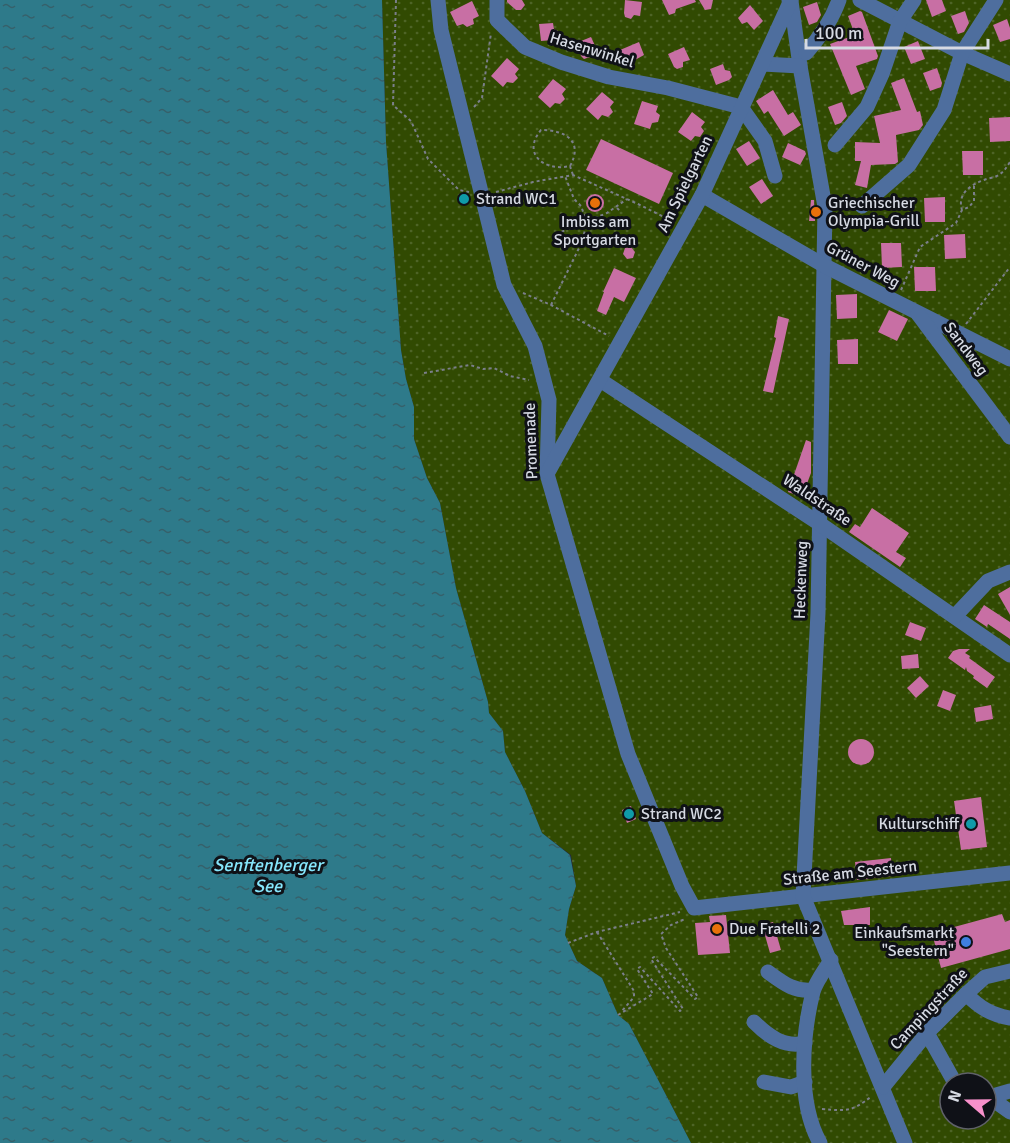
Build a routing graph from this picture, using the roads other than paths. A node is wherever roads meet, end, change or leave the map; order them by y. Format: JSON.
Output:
{"nodes":[{"id":1,"x":438,"y":0,"type":"edge"},
{"id":2,"x":497,"y":0,"type":"edge"},
{"id":3,"x":790,"y":0,"type":"edge"},
{"id":4,"x":839,"y":0,"type":"edge"},
{"id":5,"x":860,"y":0,"type":"edge"},
{"id":6,"x":914,"y":0,"type":"edge"},
{"id":7,"x":996,"y":0,"type":"edge"},
{"id":8,"x":900,"y":21,"type":"junction"},
{"id":9,"x":962,"y":53,"type":"junction"},
{"id":10,"x":803,"y":60,"type":"junction"},
{"id":11,"x":762,"y":64,"type":"junction"},
{"id":12,"x":1010,"y":74,"type":"edge"},
{"id":13,"x":741,"y":107,"type":"junction"},
{"id":14,"x":835,"y":145,"type":"dead end"},
{"id":15,"x":775,"y":176,"type":"dead end"},
{"id":16,"x":702,"y":195,"type":"junction"},
{"id":17,"x":862,"y":206,"type":"dead end"},
{"id":18,"x":825,"y":266,"type":"junction"},
{"id":19,"x":916,"y":311,"type":"junction"},
{"id":20,"x":1010,"y":359,"type":"edge"},
{"id":21,"x":600,"y":380,"type":"junction"},
{"id":22,"x":1010,"y":437,"type":"edge"},
{"id":23,"x":547,"y":474,"type":"junction"},
{"id":24,"x":820,"y":524,"type":"junction"},
{"id":25,"x":1010,"y":572,"type":"edge"},
{"id":26,"x":955,"y":616,"type":"junction"},
{"id":27,"x":1010,"y":655,"type":"edge"},
{"id":28,"x":1010,"y":873,"type":"edge"},
{"id":29,"x":803,"y":896,"type":"junction"},
{"id":30,"x":692,"y":913,"type":"joint"},
{"id":31,"x":831,"y":960,"type":"junction"},
{"id":32,"x":1010,"y":971,"type":"edge"},
{"id":33,"x":768,"y":972,"type":"dead end"},
{"id":34,"x":813,"y":990,"type":"junction"},
{"id":35,"x":966,"y":994,"type":"junction"},
{"id":36,"x":1010,"y":1018,"type":"edge"},
{"id":37,"x":754,"y":1022,"type":"dead end"},
{"id":38,"x":927,"y":1033,"type":"junction"},
{"id":39,"x":805,"y":1043,"type":"junction"},
{"id":40,"x":948,"y":1071,"type":"edge"},
{"id":41,"x":764,"y":1082,"type":"dead end"},
{"id":42,"x":805,"y":1082,"type":"junction"},
{"id":43,"x":884,"y":1087,"type":"junction"},
{"id":44,"x":820,"y":1143,"type":"edge"},
{"id":45,"x":905,"y":1143,"type":"edge"}],
"edges":[{"from":1,"to":23,"type":"street","name":"Promenade"},
{"from":2,"to":13,"type":"street","name":"Hasenwinkel"},
{"from":3,"to":10,"type":"street","name":"Heckenweg"},
{"from":3,"to":11,"type":"street","name":"Am Spielgarten"},
{"from":4,"to":10,"type":"street"},
{"from":5,"to":8,"type":"street"},
{"from":6,"to":8,"type":"street"},
{"from":7,"to":9,"type":"street"},
{"from":8,"to":9,"type":"street"},
{"from":8,"to":14,"type":"street"},
{"from":9,"to":12,"type":"street"},
{"from":9,"to":17,"type":"street"},
{"from":10,"to":11,"type":"street"},
{"from":10,"to":18,"type":"street","name":"Heckenweg"},
{"from":11,"to":13,"type":"street","name":"Am Spielgarten"},
{"from":13,"to":15,"type":"street"},
{"from":13,"to":16,"type":"street","name":"Am Spielgarten"},
{"from":16,"to":18,"type":"street","name":"Grüner Weg"},
{"from":16,"to":21,"type":"street","name":"Am Spielgarten"},
{"from":18,"to":19,"type":"street","name":"Grüner Weg"},
{"from":18,"to":24,"type":"street","name":"Heckenweg"},
{"from":19,"to":20,"type":"street","name":"Grüner Weg"},
{"from":19,"to":22,"type":"street","name":"Sandweg"},
{"from":21,"to":23,"type":"street","name":"Am Spielgarten"},
{"from":21,"to":24,"type":"street","name":"Waldstraße"},
{"from":23,"to":30,"type":"street","name":"Promenade"},
{"from":24,"to":26,"type":"street","name":"Waldstraße"},
{"from":24,"to":29,"type":"street","name":"Heckenweg"},
{"from":25,"to":26,"type":"street"},
{"from":26,"to":27,"type":"street","name":"Waldstraße"},
{"from":28,"to":29,"type":"street","name":"Straße am Seestern"},
{"from":29,"to":30,"type":"street","name":"Straße am Seestern"},
{"from":29,"to":31,"type":"street","name":"Heckenweg"},
{"from":31,"to":34,"type":"street"},
{"from":31,"to":43,"type":"street","name":"Heckenweg"},
{"from":32,"to":35,"type":"street","name":"Campingstraße"},
{"from":33,"to":34,"type":"street"},
{"from":34,"to":39,"type":"street"},
{"from":35,"to":36,"type":"street"},
{"from":35,"to":38,"type":"street","name":"Campingstraße"},
{"from":37,"to":39,"type":"street"},
{"from":38,"to":40,"type":"street"},
{"from":38,"to":43,"type":"street","name":"Campingstraße"},
{"from":39,"to":42,"type":"street"},
{"from":41,"to":42,"type":"street"},
{"from":42,"to":44,"type":"street"},
{"from":43,"to":45,"type":"street","name":"Heckenweg"}]}
